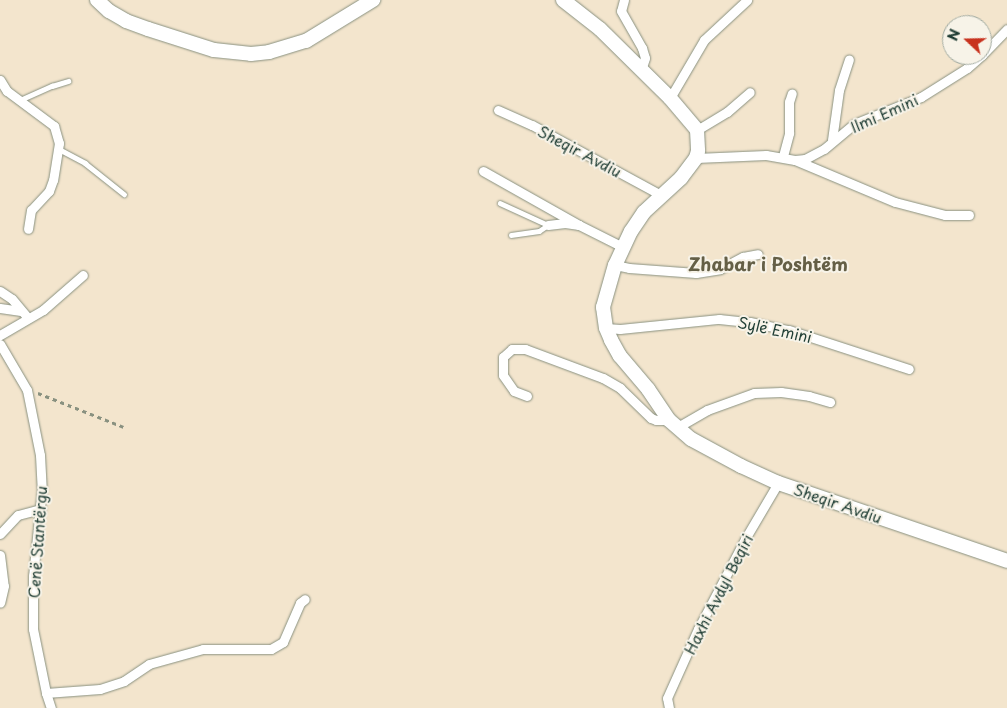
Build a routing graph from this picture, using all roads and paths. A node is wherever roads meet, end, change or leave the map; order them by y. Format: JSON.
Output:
{"nodes":[{"id":1,"x":97,"y":0,"type":"edge"},
{"id":2,"x":373,"y":0,"type":"edge"},
{"id":3,"x":563,"y":0,"type":"edge"},
{"id":4,"x":624,"y":0,"type":"edge"},
{"id":5,"x":747,"y":0,"type":"edge"},
{"id":6,"x":1007,"y":29,"type":"edge"},
{"id":7,"x":992,"y":45,"type":"edge"},
{"id":8,"x":849,"y":60,"type":"dead end"},
{"id":9,"x":970,"y":65,"type":"edge"},
{"id":10,"x":641,"y":70,"type":"junction"},
{"id":11,"x":0,"y":80,"type":"edge"},
{"id":12,"x":68,"y":81,"type":"dead end"},
{"id":13,"x":750,"y":92,"type":"dead end"},
{"id":14,"x":792,"y":93,"type":"dead end"},
{"id":15,"x":670,"y":98,"type":"junction"},
{"id":16,"x":19,"y":101,"type":"junction"},
{"id":17,"x":498,"y":110,"type":"dead end"},
{"id":18,"x":697,"y":130,"type":"junction"},
{"id":19,"x":832,"y":140,"type":"junction"},
{"id":20,"x":60,"y":149,"type":"junction"},
{"id":21,"x":783,"y":156,"type":"junction"},
{"id":22,"x":696,"y":158,"type":"junction"},
{"id":23,"x":795,"y":160,"type":"junction"},
{"id":24,"x":483,"y":171,"type":"dead end"},
{"id":25,"x":124,"y":194,"type":"dead end"},
{"id":26,"x":661,"y":195,"type":"junction"},
{"id":27,"x":500,"y":203,"type":"dead end"},
{"id":28,"x":969,"y":215,"type":"dead end"},
{"id":29,"x":548,"y":225,"type":"junction"},
{"id":30,"x":579,"y":225,"type":"junction"},
{"id":31,"x":28,"y":229,"type":"dead end"},
{"id":32,"x":511,"y":236,"type":"dead end"},
{"id":33,"x":623,"y":247,"type":"junction"},
{"id":34,"x":758,"y":254,"type":"dead end"},
{"id":35,"x":615,"y":265,"type":"junction"},
{"id":36,"x":83,"y":275,"type":"dead end"},
{"id":37,"x":0,"y":291,"type":"edge"},
{"id":38,"x":0,"y":308,"type":"edge"},
{"id":39,"x":21,"y":311,"type":"junction"},
{"id":40,"x":28,"y":318,"type":"junction"},
{"id":41,"x":606,"y":328,"type":"junction"},
{"id":42,"x":0,"y":335,"type":"edge"},
{"id":43,"x":0,"y":344,"type":"edge"},
{"id":44,"x":909,"y":369,"type":"dead end"},
{"id":45,"x":26,"y":390,"type":"junction"},
{"id":46,"x":527,"y":396,"type":"dead end"},
{"id":47,"x":830,"y":402,"type":"dead end"},
{"id":48,"x":672,"y":424,"type":"junction"},
{"id":49,"x":124,"y":428,"type":"dead end"},
{"id":50,"x":778,"y":483,"type":"junction"},
{"id":51,"x":41,"y":509,"type":"junction"},
{"id":52,"x":0,"y":534,"type":"edge"},
{"id":53,"x":0,"y":555,"type":"edge"},
{"id":54,"x":1007,"y":561,"type":"edge"},
{"id":55,"x":305,"y":599,"type":"dead end"},
{"id":56,"x":0,"y":603,"type":"edge"},
{"id":57,"x":46,"y":693,"type":"junction"},
{"id":58,"x":51,"y":708,"type":"edge"},
{"id":59,"x":669,"y":708,"type":"edge"}],
"edges":[{"from":1,"to":2,"type":"street"},
{"from":3,"to":10,"type":"street"},
{"from":4,"to":10,"type":"street"},
{"from":5,"to":15,"type":"street"},
{"from":6,"to":7,"type":"street","name":"Ilmi Emini"},
{"from":8,"to":19,"type":"street"},
{"from":9,"to":19,"type":"street","name":"Ilmi Emini"},
{"from":10,"to":15,"type":"street"},
{"from":11,"to":16,"type":"street"},
{"from":12,"to":16,"type":"lane"},
{"from":13,"to":18,"type":"street"},
{"from":14,"to":21,"type":"street"},
{"from":15,"to":18,"type":"street"},
{"from":16,"to":20,"type":"street"},
{"from":17,"to":26,"type":"street","name":"Sheqir Avdiu"},
{"from":18,"to":22,"type":"street"},
{"from":19,"to":23,"type":"street","name":"Ilmi Emini"},
{"from":20,"to":25,"type":"lane"},
{"from":20,"to":31,"type":"street"},
{"from":21,"to":22,"type":"street"},
{"from":21,"to":23,"type":"street"},
{"from":22,"to":26,"type":"street","name":"Sheqir Avdiu"},
{"from":23,"to":28,"type":"street"},
{"from":24,"to":30,"type":"street"},
{"from":26,"to":33,"type":"street","name":"Sheqir Avdiu"},
{"from":27,"to":29,"type":"lane"},
{"from":29,"to":30,"type":"street"},
{"from":29,"to":32,"type":"lane"},
{"from":30,"to":33,"type":"street"},
{"from":33,"to":35,"type":"street","name":"Sheqir Avdiu"},
{"from":34,"to":35,"type":"street"},
{"from":35,"to":41,"type":"street","name":"Sheqir Avdiu"},
{"from":36,"to":40,"type":"street"},
{"from":37,"to":39,"type":"street"},
{"from":38,"to":39,"type":"street"},
{"from":39,"to":40,"type":"street"},
{"from":40,"to":42,"type":"street"},
{"from":41,"to":44,"type":"street","name":"Sylë Emini"},
{"from":41,"to":48,"type":"street","name":"Sheqir Avdiu"},
{"from":43,"to":45,"type":"street","name":"Cenë Stantërgu"},
{"from":45,"to":49,"type":"path"},
{"from":45,"to":51,"type":"street","name":"Cenë Stantërgu"},
{"from":46,"to":48,"type":"street","name":"Sheqir Avdiu"},
{"from":47,"to":48,"type":"street"},
{"from":48,"to":50,"type":"street","name":"Sheqir Avdiu"},
{"from":50,"to":54,"type":"street","name":"Sheqir Avdiu"},
{"from":50,"to":59,"type":"street","name":"Haxhi Avdyl Beqiri"},
{"from":51,"to":52,"type":"street"},
{"from":51,"to":57,"type":"street","name":"Cenë Stantërgu"},
{"from":53,"to":56,"type":"street","name":"Cenë Stantërgu"},
{"from":55,"to":57,"type":"street"},
{"from":57,"to":58,"type":"street","name":"Cenë Stantërgu"}]}
